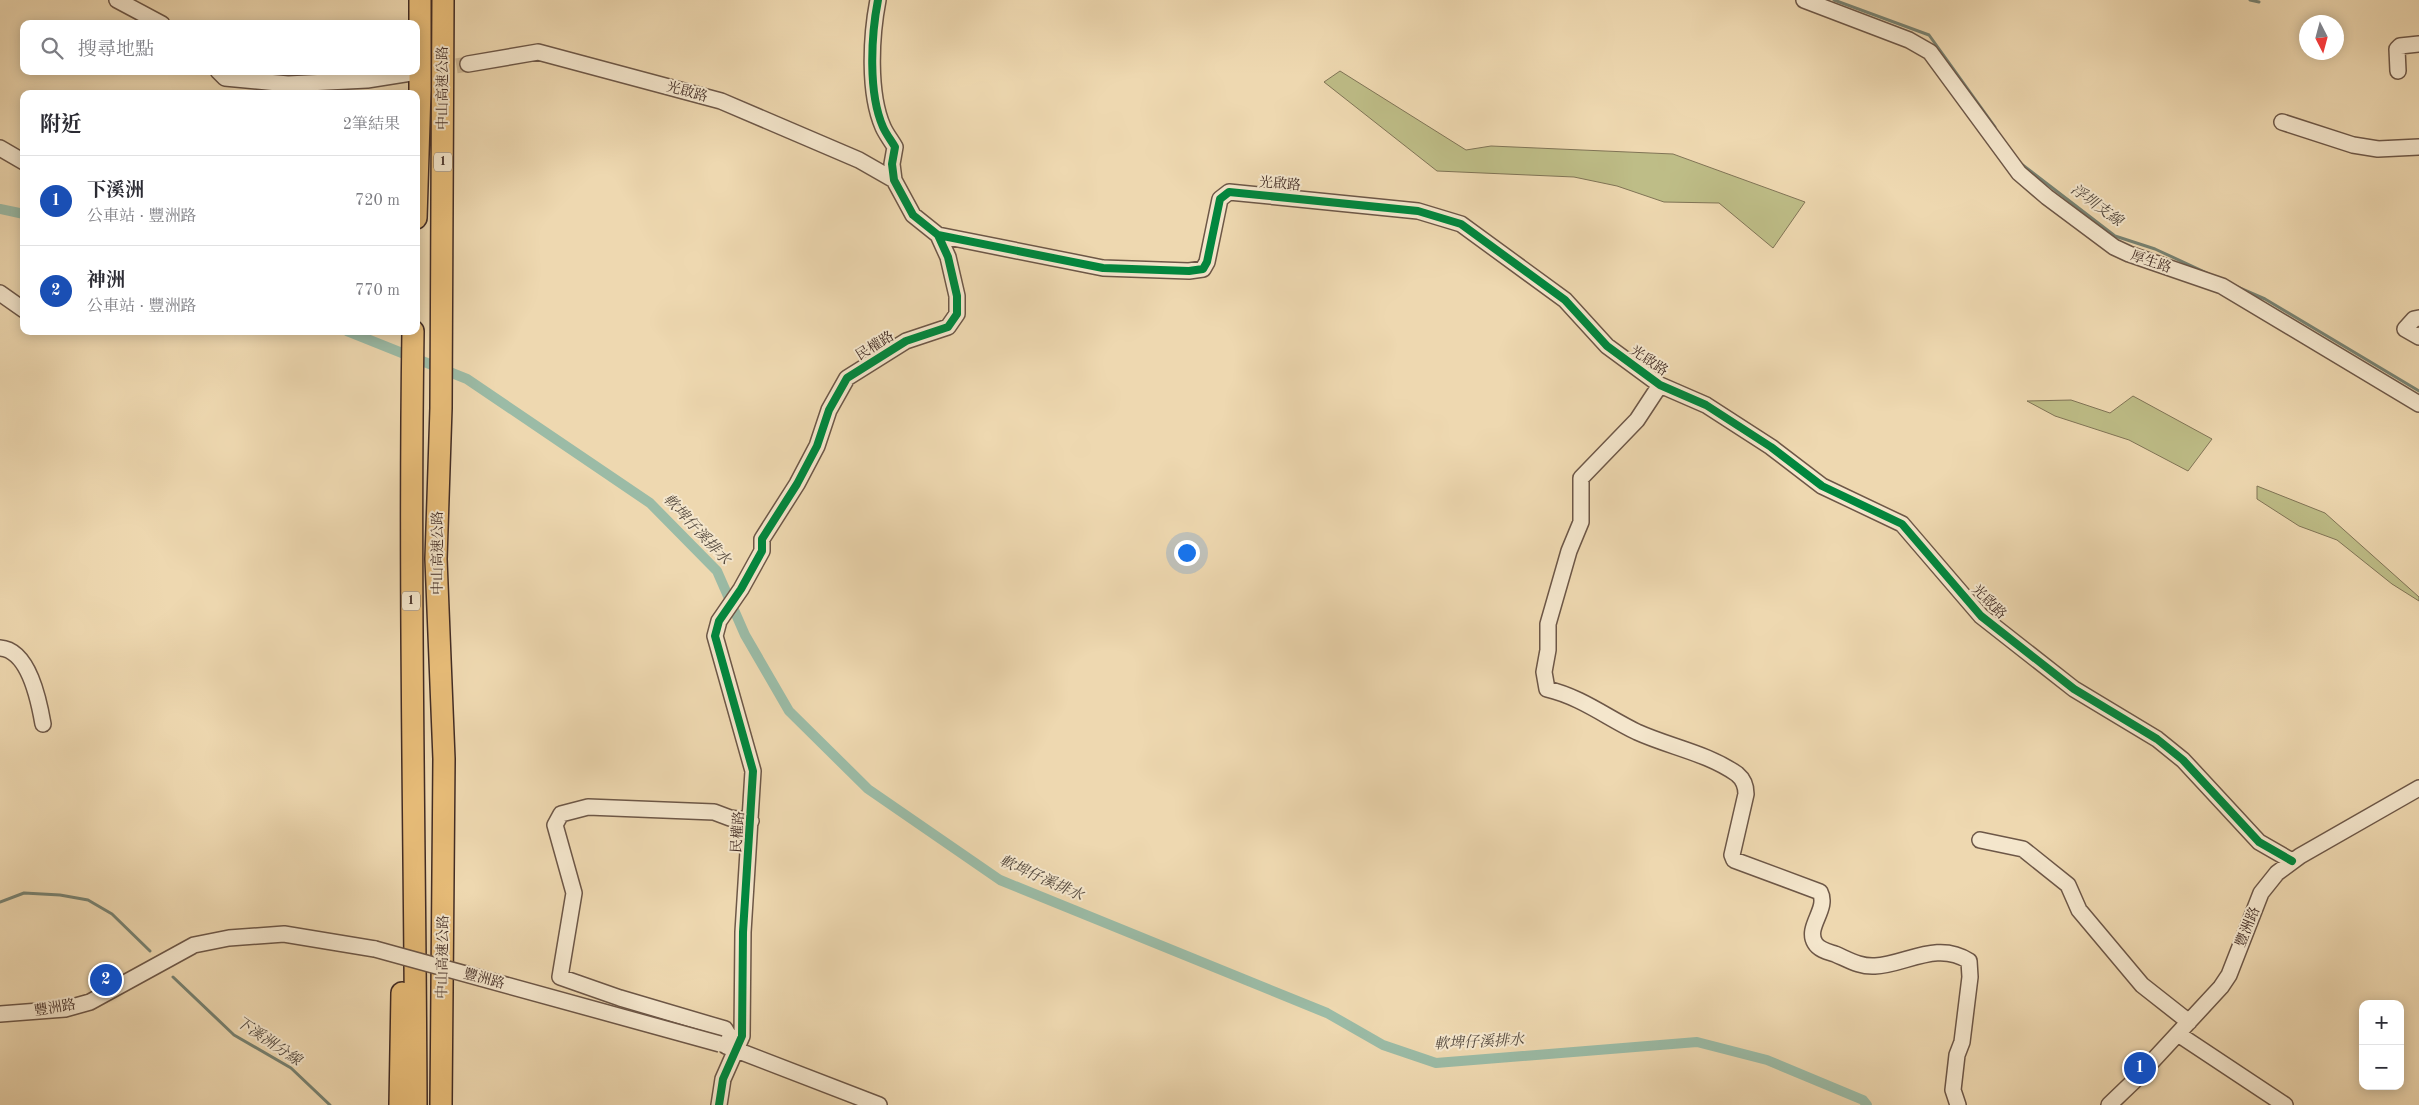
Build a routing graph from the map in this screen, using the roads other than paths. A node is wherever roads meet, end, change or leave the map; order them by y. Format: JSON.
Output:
{"nodes":[{"id":1,"x":118,"y":0,"type":"edge"},
{"id":2,"x":420,"y":0,"type":"edge"},
{"id":3,"x":443,"y":0,"type":"edge"},
{"id":4,"x":878,"y":0,"type":"edge"},
{"id":5,"x":1804,"y":0,"type":"edge"},
{"id":6,"x":155,"y":20,"type":"edge"},
{"id":7,"x":420,"y":20,"type":"edge"},
{"id":8,"x":420,"y":20,"type":"edge"},
{"id":9,"x":2419,"y":44,"type":"edge"},
{"id":10,"x":468,"y":64,"type":"tunnel mouth"},
{"id":11,"x":2398,"y":71,"type":"dead end"},
{"id":12,"x":222,"y":75,"type":"edge"},
{"id":13,"x":398,"y":75,"type":"edge"},
{"id":14,"x":420,"y":75,"type":"edge"},
{"id":15,"x":420,"y":75,"type":"edge"},
{"id":16,"x":420,"y":90,"type":"edge"},
{"id":17,"x":2282,"y":122,"type":"dead end"},
{"id":18,"x":2419,"y":147,"type":"edge"},
{"id":19,"x":0,"y":148,"type":"edge"},
{"id":20,"x":20,"y":160,"type":"edge"},
{"id":21,"x":894,"y":180,"type":"junction"},
{"id":22,"x":938,"y":235,"type":"junction"},
{"id":23,"x":0,"y":293,"type":"edge"},
{"id":24,"x":20,"y":307,"type":"edge"},
{"id":25,"x":2419,"y":318,"type":"edge"},
{"id":26,"x":413,"y":335,"type":"edge"},
{"id":27,"x":2419,"y":337,"type":"edge"},
{"id":28,"x":1660,"y":385,"type":"junction"},
{"id":29,"x":2419,"y":404,"type":"edge"},
{"id":30,"x":0,"y":648,"type":"edge"},
{"id":31,"x":42,"y":724,"type":"dead end"},
{"id":32,"x":444,"y":759,"type":"junction"},
{"id":33,"x":2419,"y":788,"type":"edge"},
{"id":34,"x":415,"y":798,"type":"junction"},
{"id":35,"x":751,"y":820,"type":"junction"},
{"id":36,"x":1980,"y":840,"type":"dead end"},
{"id":37,"x":2292,"y":861,"type":"junction"},
{"id":38,"x":0,"y":1014,"type":"edge"},
{"id":39,"x":2189,"y":1022,"type":"junction"},
{"id":40,"x":2178,"y":1034,"type":"junction"},
{"id":41,"x":736,"y":1048,"type":"junction"},
{"id":42,"x":400,"y":1105,"type":"edge"},
{"id":43,"x":416,"y":1105,"type":"edge"},
{"id":44,"x":441,"y":1105,"type":"edge"},
{"id":45,"x":454,"y":1105,"type":"edge"},
{"id":46,"x":719,"y":1105,"type":"edge"},
{"id":47,"x":879,"y":1105,"type":"edge"},
{"id":48,"x":1958,"y":1105,"type":"edge"},
{"id":49,"x":2109,"y":1105,"type":"edge"},
{"id":50,"x":2285,"y":1105,"type":"edge"}],
"edges":[{"from":1,"to":6,"type":"street"},
{"from":2,"to":7,"type":"highway","name":"中山高速公路","number":"1"},
{"from":3,"to":32,"type":"highway","name":"中山高速公路","number":"1"},
{"from":4,"to":21,"type":"street","name":"民權路"},
{"from":5,"to":29,"type":"street","name":"厚生路"},
{"from":8,"to":14,"type":"highway","name":"中山高速公路","number":"1"},
{"from":9,"to":11,"type":"street"},
{"from":10,"to":21,"type":"street","name":"光啟路"},
{"from":12,"to":13,"type":"street"},
{"from":15,"to":16,"type":"highway","name":"中山高速公路","number":"1"},
{"from":17,"to":18,"type":"street"},
{"from":19,"to":20,"type":"street"},
{"from":21,"to":22,"type":"street","name":"民權路"},
{"from":22,"to":28,"type":"street","name":"光啟路"},
{"from":22,"to":35,"type":"street","name":"民權路"},
{"from":23,"to":24,"type":"street"},
{"from":25,"to":27,"type":"street"},
{"from":26,"to":34,"type":"highway","name":"中山高速公路","number":"1"},
{"from":28,"to":37,"type":"street","name":"光啟路"},
{"from":28,"to":48,"type":"street"},
{"from":30,"to":31,"type":"street"},
{"from":32,"to":44,"type":"highway","name":"中山高速公路","number":"1"},
{"from":32,"to":45,"type":"highway"},
{"from":33,"to":37,"type":"street","name":"豐洲路"},
{"from":34,"to":42,"type":"highway"},
{"from":34,"to":43,"type":"highway","name":"中山高速公路","number":"1"},
{"from":35,"to":41,"type":"street","name":"民權路"},
{"from":35,"to":41,"type":"street"},
{"from":36,"to":39,"type":"street"},
{"from":37,"to":39,"type":"street","name":"豐洲路"},
{"from":38,"to":41,"type":"street","name":"豐洲路","bridge":true},
{"from":39,"to":40,"type":"street","name":"豐洲路"},
{"from":40,"to":49,"type":"street","name":"豐洲路"},
{"from":40,"to":50,"type":"street"},
{"from":41,"to":46,"type":"street","name":"民權路"},
{"from":41,"to":47,"type":"street","name":"豐洲路"}]}
